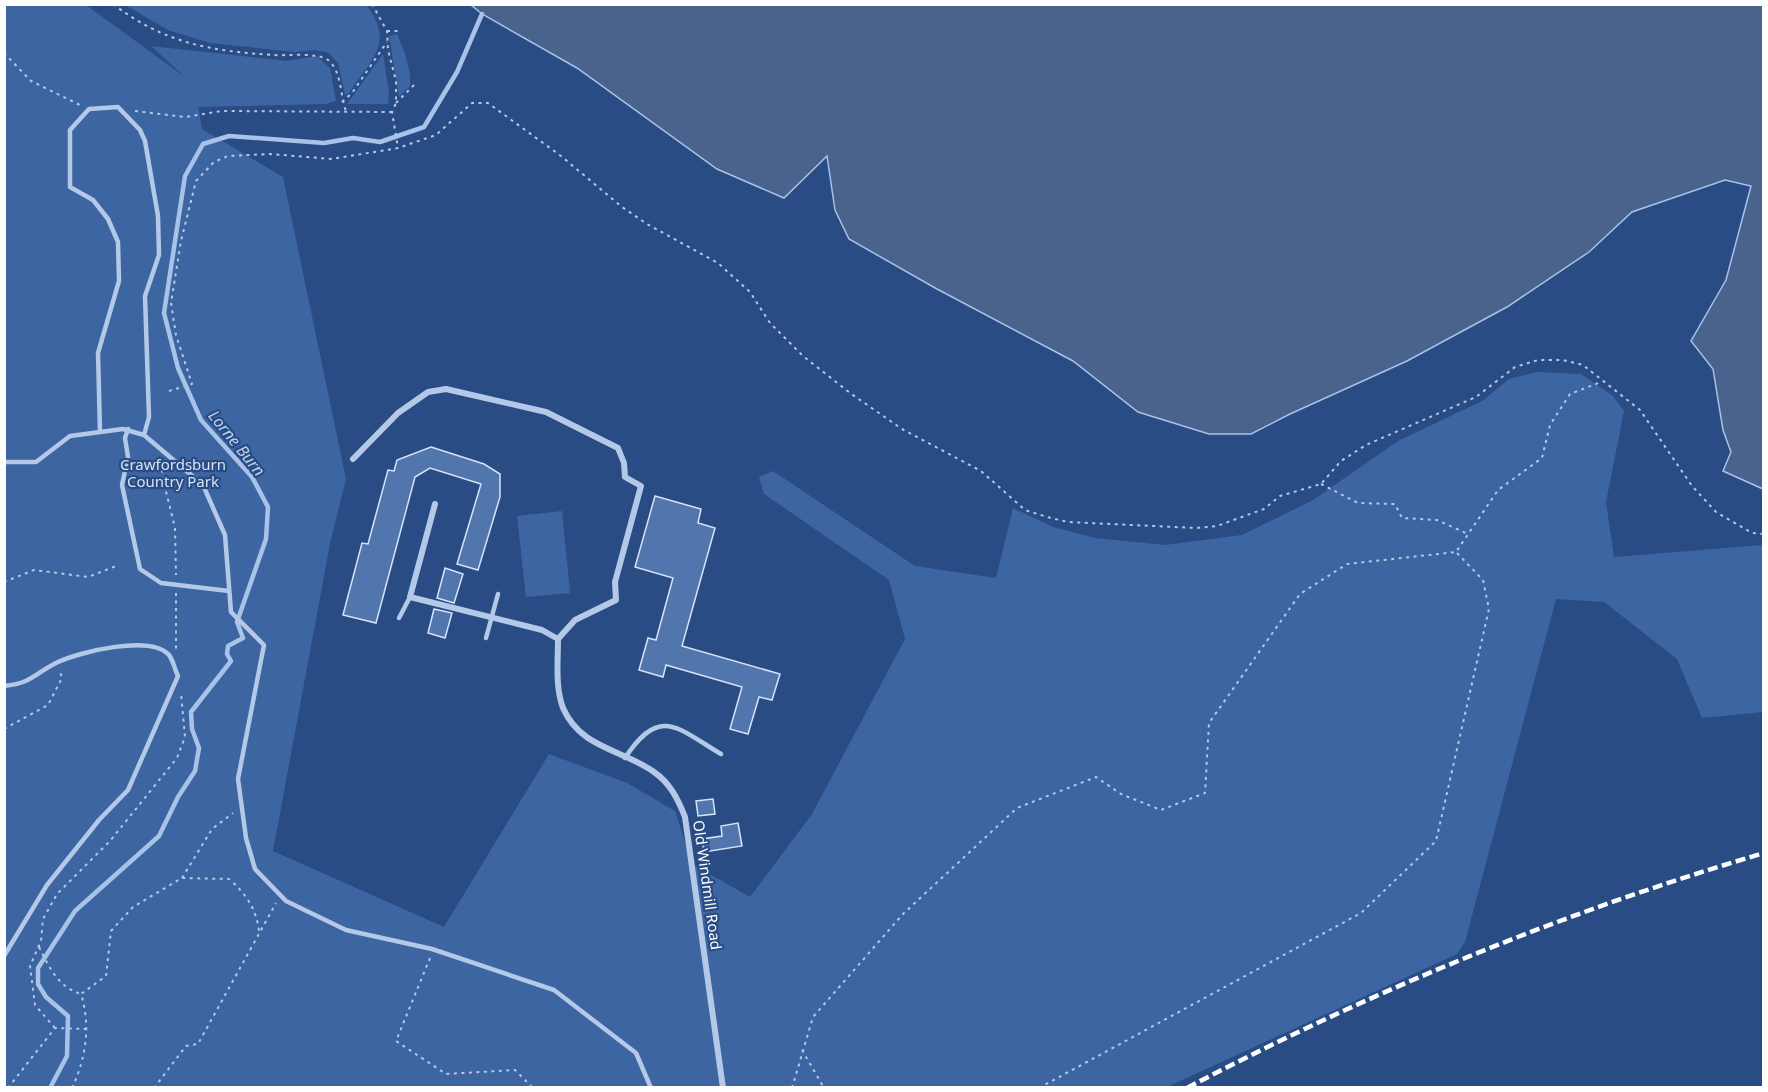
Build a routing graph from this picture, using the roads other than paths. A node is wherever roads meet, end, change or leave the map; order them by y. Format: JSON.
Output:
{"nodes":[{"id":1,"x":128,"y":429,"type":"junction"},
{"id":2,"x":100,"y":432,"type":"junction"},
{"id":3,"x":144,"y":435,"type":"junction"},
{"id":4,"x":353,"y":459,"type":"dead end"},
{"id":5,"x":4,"y":462,"type":"edge"},
{"id":6,"x":435,"y":504,"type":"dead end"},
{"id":7,"x":229,"y":591,"type":"junction"},
{"id":8,"x":498,"y":594,"type":"dead end"},
{"id":9,"x":410,"y":597,"type":"junction"},
{"id":10,"x":492,"y":617,"type":"junction"},
{"id":11,"x":399,"y":618,"type":"dead end"},
{"id":12,"x":486,"y":638,"type":"dead end"},
{"id":13,"x":558,"y":639,"type":"junction"},
{"id":14,"x":4,"y":686,"type":"edge"},
{"id":15,"x":722,"y":754,"type":"dead end"},
{"id":16,"x":625,"y":758,"type":"junction"},
{"id":17,"x":4,"y":956,"type":"edge"},
{"id":18,"x":651,"y":1088,"type":"edge"},
{"id":19,"x":723,"y":1088,"type":"edge"}],
"edges":[{"from":1,"to":2,"type":"lane"},
{"from":1,"to":3,"type":"lane"},
{"from":1,"to":7,"type":"lane"},
{"from":2,"to":3,"type":"lane"},
{"from":2,"to":5,"type":"lane"},
{"from":3,"to":7,"type":"lane"},
{"from":4,"to":13,"type":"street"},
{"from":6,"to":9,"type":"street"},
{"from":7,"to":18,"type":"lane"},
{"from":8,"to":10,"type":"lane"},
{"from":9,"to":10,"type":"street"},
{"from":9,"to":11,"type":"lane"},
{"from":10,"to":12,"type":"lane"},
{"from":10,"to":13,"type":"street"},
{"from":13,"to":16,"type":"street","name":"Old Windmill Road"},
{"from":14,"to":17,"type":"lane"},
{"from":15,"to":16,"type":"lane"},
{"from":16,"to":19,"type":"street","name":"Old Windmill Road"}]}
